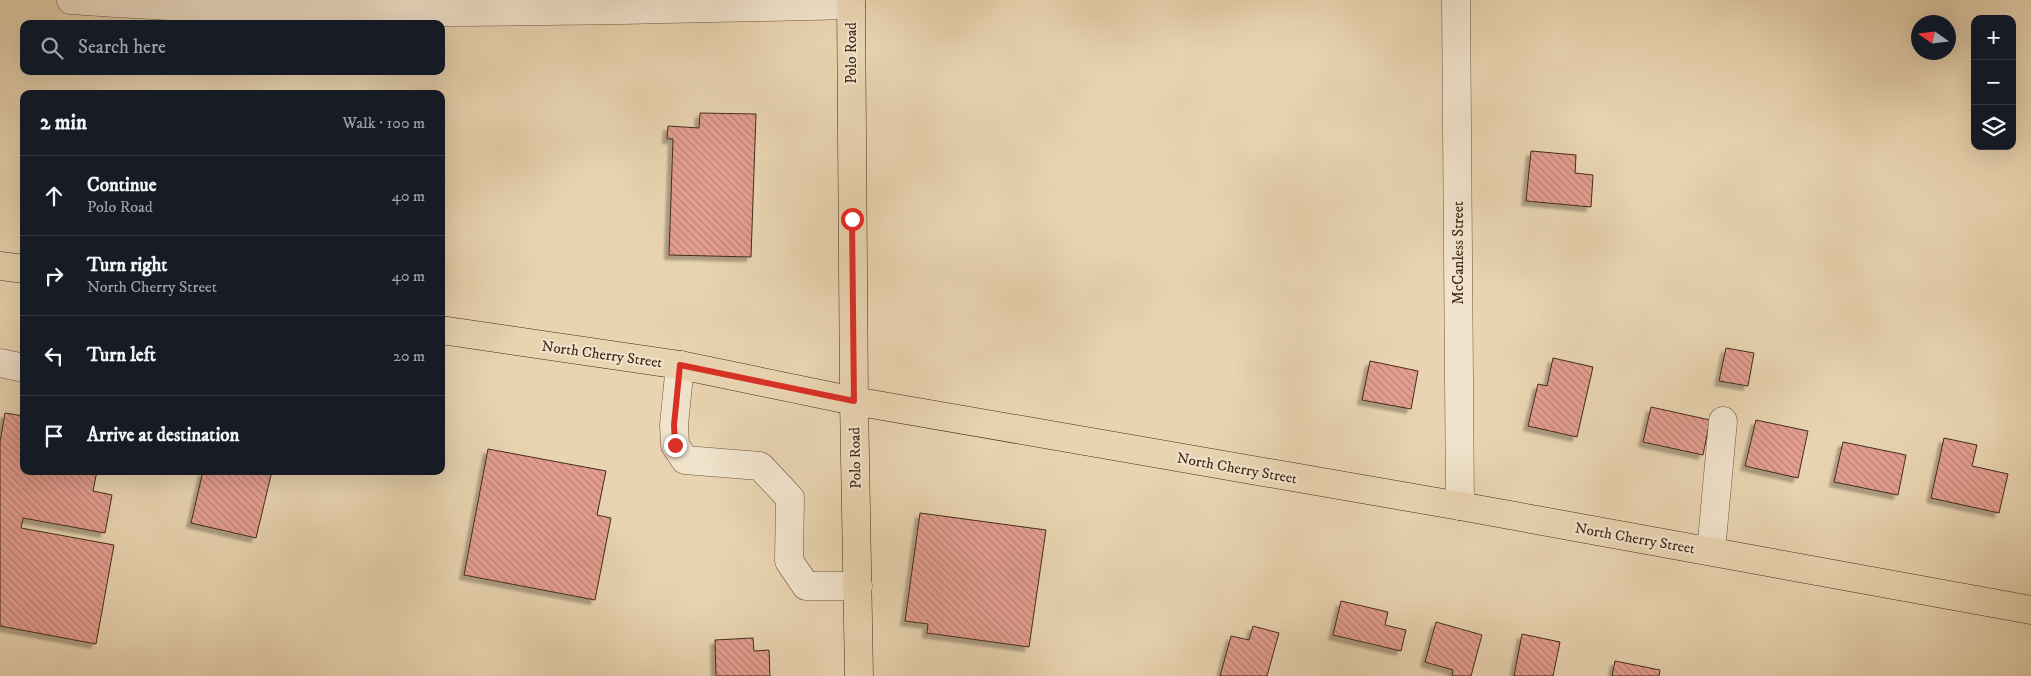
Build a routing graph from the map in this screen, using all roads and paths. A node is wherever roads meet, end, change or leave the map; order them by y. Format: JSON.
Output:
{"nodes":[{"id":1,"x":71,"y":0,"type":"edge"},
{"id":2,"x":1456,"y":0,"type":"edge"},
{"id":3,"x":851,"y":3,"type":"edge"},
{"id":4,"x":320,"y":6,"type":"edge"},
{"id":5,"x":0,"y":266,"type":"edge"},
{"id":6,"x":20,"y":268,"type":"edge"},
{"id":7,"x":445,"y":331,"type":"edge"},
{"id":8,"x":0,"y":363,"type":"edge"},
{"id":9,"x":680,"y":365,"type":"junction"},
{"id":10,"x":20,"y":367,"type":"edge"},
{"id":11,"x":854,"y":401,"type":"junction"},
{"id":12,"x":1723,"y":422,"type":"dead end"},
{"id":13,"x":1460,"y":506,"type":"junction"},
{"id":14,"x":1711,"y":551,"type":"junction"},
{"id":15,"x":858,"y":586,"type":"junction"},
{"id":16,"x":2031,"y":610,"type":"edge"},
{"id":17,"x":859,"y":676,"type":"edge"}],
"edges":[{"from":1,"to":4,"type":"street"},
{"from":2,"to":13,"type":"street","name":"McCanless Street"},
{"from":3,"to":4,"type":"street"},
{"from":3,"to":11,"type":"main road","name":"Polo Road"},
{"from":5,"to":6,"type":"main road"},
{"from":7,"to":9,"type":"main road","name":"North Cherry Street"},
{"from":8,"to":10,"type":"street"},
{"from":9,"to":11,"type":"main road","name":"North Cherry Street"},
{"from":9,"to":15,"type":"street"},
{"from":11,"to":13,"type":"main road","name":"North Cherry Street"},
{"from":11,"to":15,"type":"main road","name":"Polo Road"},
{"from":12,"to":14,"type":"street"},
{"from":13,"to":14,"type":"main road","name":"North Cherry Street"},
{"from":14,"to":16,"type":"main road","name":"North Cherry Street"},
{"from":15,"to":17,"type":"main road","name":"Polo Road"}]}
